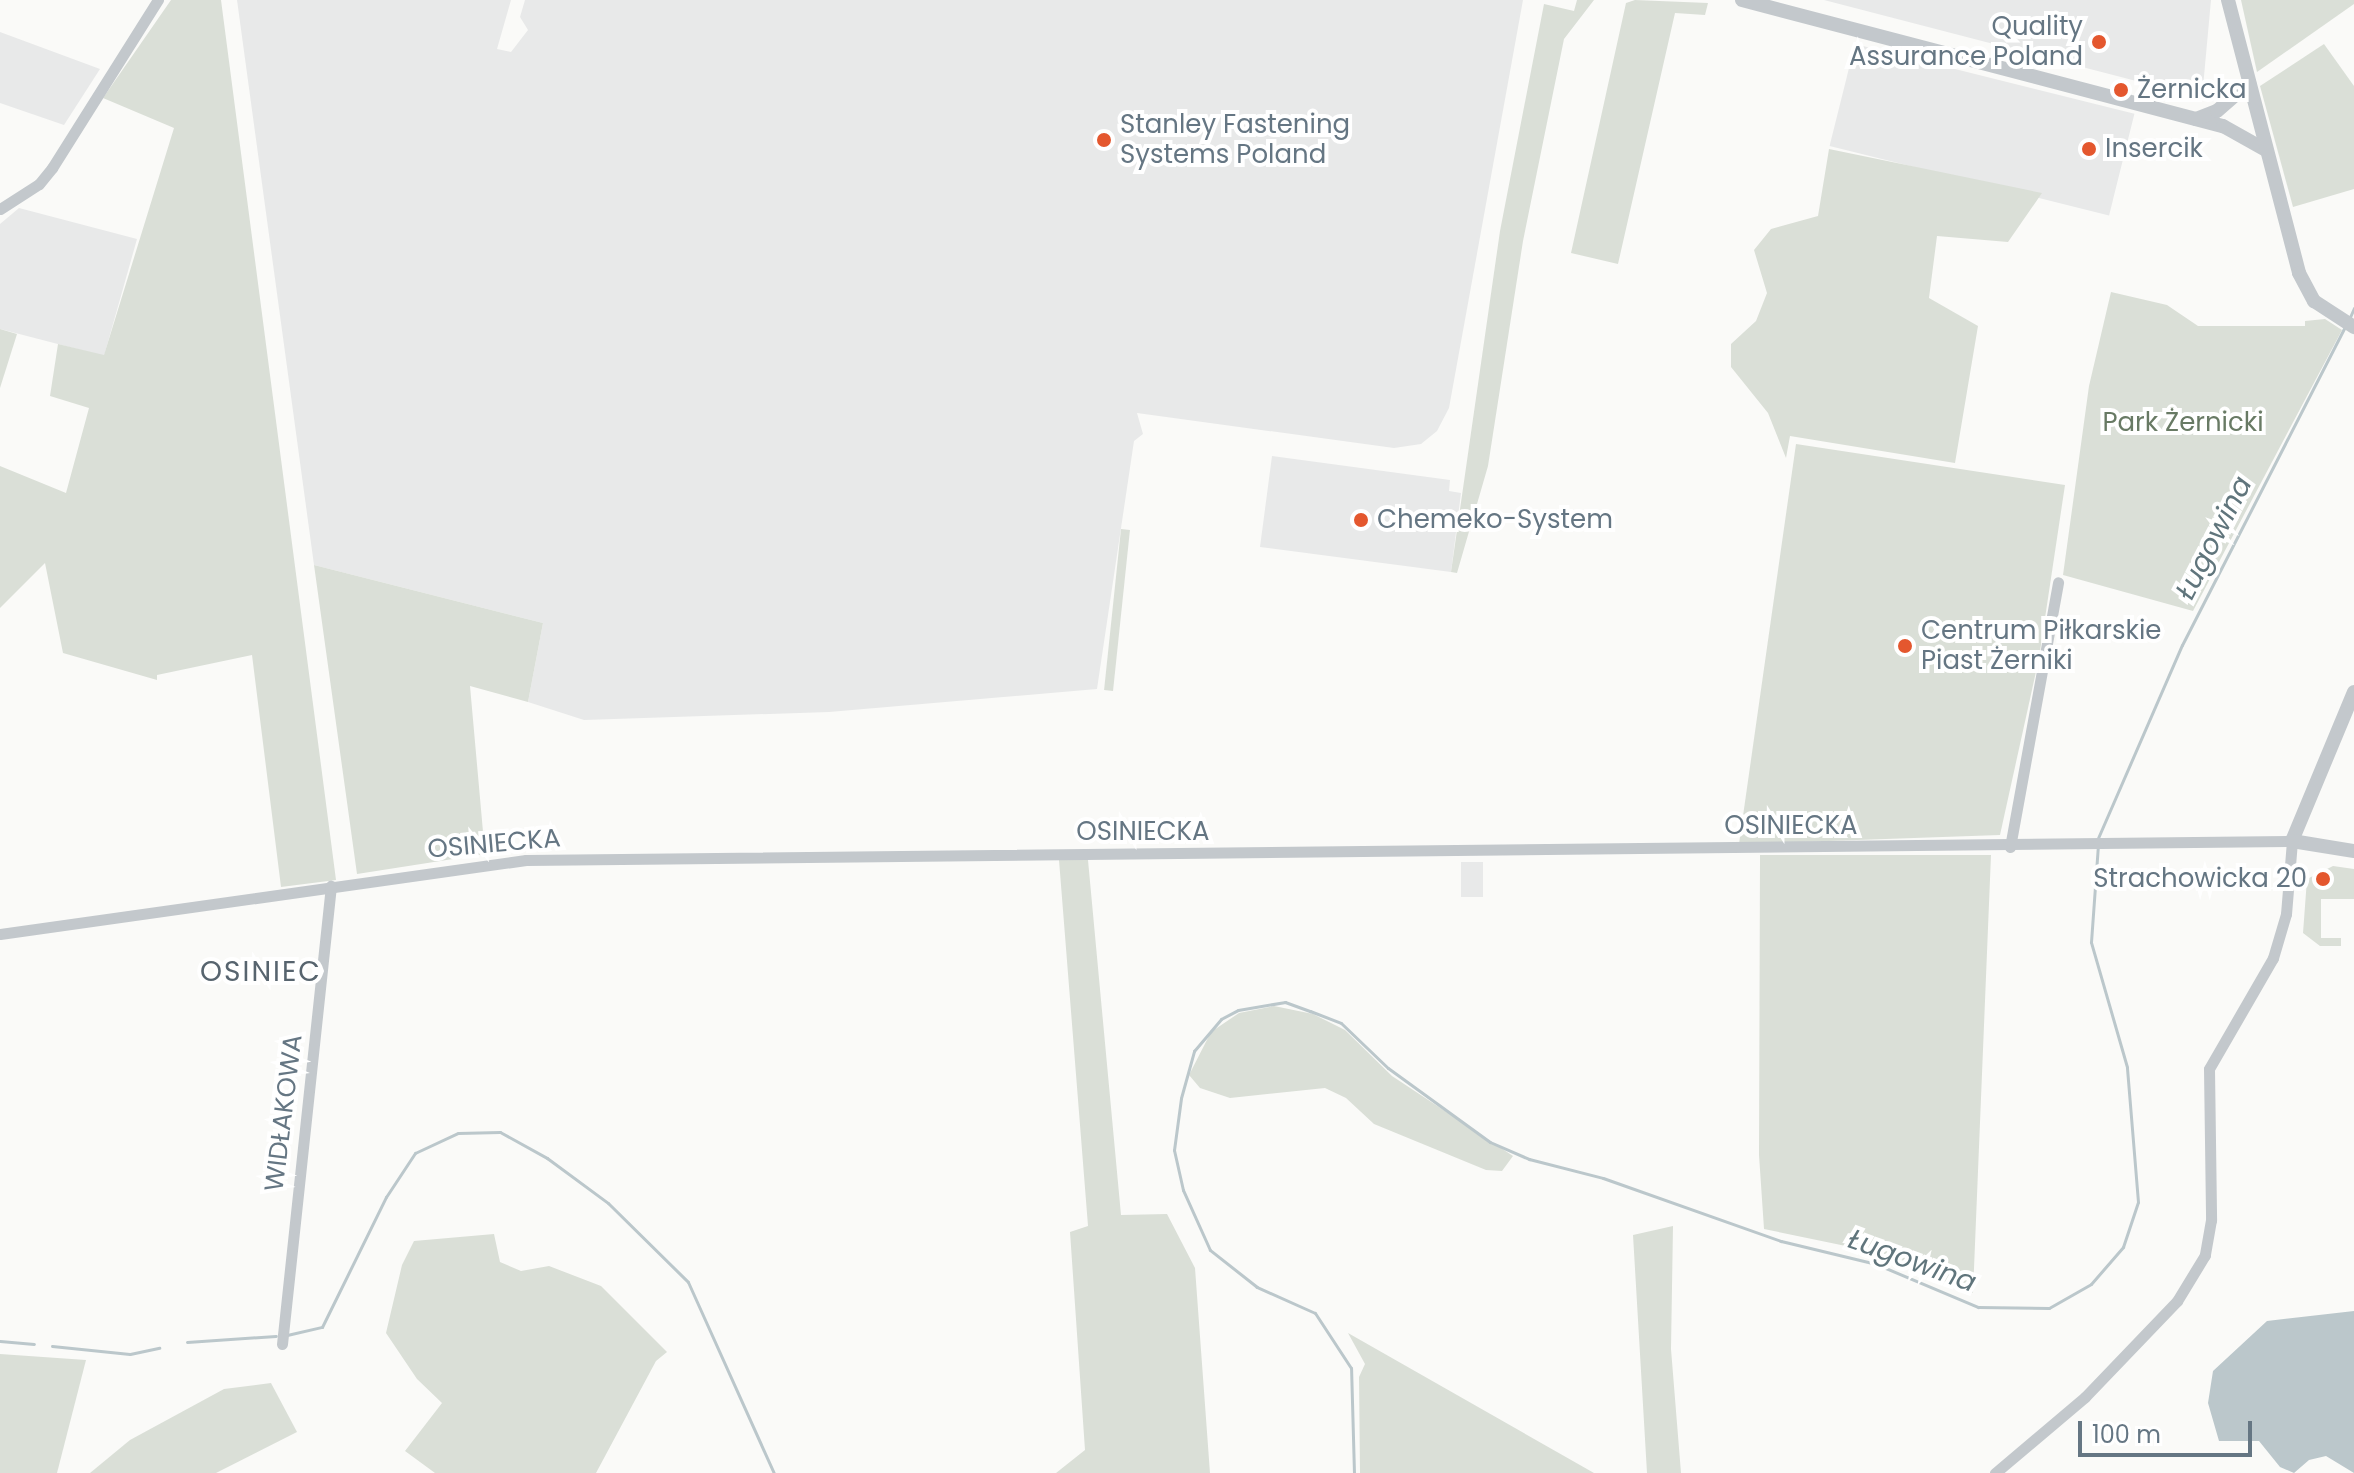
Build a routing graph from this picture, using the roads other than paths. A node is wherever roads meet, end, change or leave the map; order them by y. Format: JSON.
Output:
{"nodes":[{"id":1,"x":158,"y":0,"type":"edge"},
{"id":2,"x":1742,"y":0,"type":"edge"},
{"id":3,"x":2228,"y":0,"type":"edge"},
{"id":4,"x":2249,"y":83,"type":"junction"},
{"id":5,"x":2196,"y":119,"type":"junction"},
{"id":6,"x":2264,"y":149,"type":"junction"},
{"id":7,"x":0,"y":209,"type":"edge"},
{"id":8,"x":2354,"y":327,"type":"edge"},
{"id":9,"x":2058,"y":582,"type":"dead end"},
{"id":10,"x":2354,"y":692,"type":"edge"},
{"id":11,"x":2292,"y":841,"type":"junction"},
{"id":12,"x":2010,"y":847,"type":"junction"},
{"id":13,"x":2354,"y":851,"type":"edge"},
{"id":14,"x":331,"y":886,"type":"junction"},
{"id":15,"x":0,"y":934,"type":"edge"},
{"id":16,"x":282,"y":1344,"type":"dead end"},
{"id":17,"x":1995,"y":1473,"type":"edge"}],
"edges":[{"from":1,"to":7,"type":"street"},
{"from":2,"to":5,"type":"street"},
{"from":3,"to":4,"type":"street"},
{"from":4,"to":5,"type":"street"},
{"from":4,"to":6,"type":"street"},
{"from":5,"to":6,"type":"street"},
{"from":6,"to":8,"type":"street"},
{"from":9,"to":12,"type":"street"},
{"from":10,"to":11,"type":"street"},
{"from":11,"to":12,"type":"street","name":"OSINIECKA"},
{"from":11,"to":13,"type":"street"},
{"from":11,"to":17,"type":"street"},
{"from":12,"to":14,"type":"street","name":"OSINIECKA"},
{"from":14,"to":15,"type":"street","name":"OSINIECKA"},
{"from":14,"to":16,"type":"street","name":"WIDŁAKOWA"}]}
